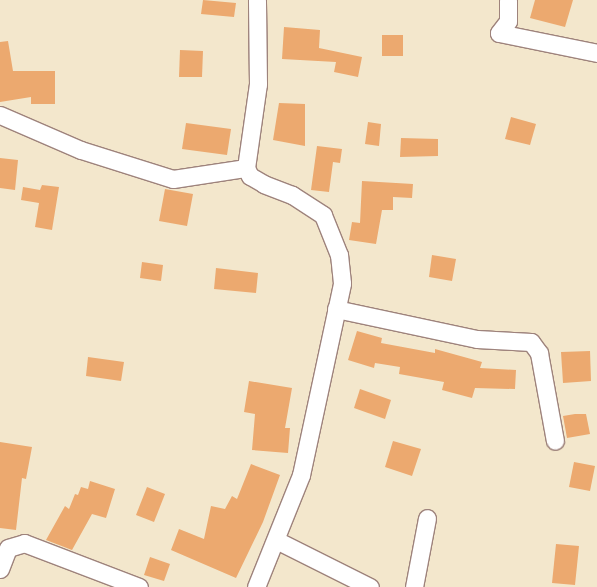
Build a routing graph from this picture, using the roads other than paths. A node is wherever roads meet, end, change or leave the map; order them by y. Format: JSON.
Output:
{"nodes":[{"id":1,"x":257,"y":0,"type":"edge"},
{"id":2,"x":508,"y":0,"type":"edge"},
{"id":3,"x":597,"y":53,"type":"edge"},
{"id":4,"x":0,"y":115,"type":"edge"},
{"id":5,"x":246,"y":168,"type":"junction"},
{"id":6,"x":336,"y":309,"type":"junction"},
{"id":7,"x":555,"y":441,"type":"dead end"},
{"id":8,"x":427,"y":518,"type":"dead end"},
{"id":9,"x":276,"y":540,"type":"junction"},
{"id":10,"x":0,"y":569,"type":"edge"},
{"id":11,"x":139,"y":587,"type":"edge"},
{"id":12,"x":256,"y":587,"type":"edge"},
{"id":13,"x":370,"y":587,"type":"edge"},
{"id":14,"x":414,"y":587,"type":"edge"}],
"edges":[{"from":1,"to":5,"type":"street"},
{"from":2,"to":3,"type":"street"},
{"from":4,"to":5,"type":"street"},
{"from":5,"to":6,"type":"street"},
{"from":6,"to":7,"type":"street"},
{"from":6,"to":9,"type":"street"},
{"from":8,"to":14,"type":"street"},
{"from":9,"to":12,"type":"street"},
{"from":9,"to":13,"type":"street"},
{"from":10,"to":11,"type":"street"}]}
